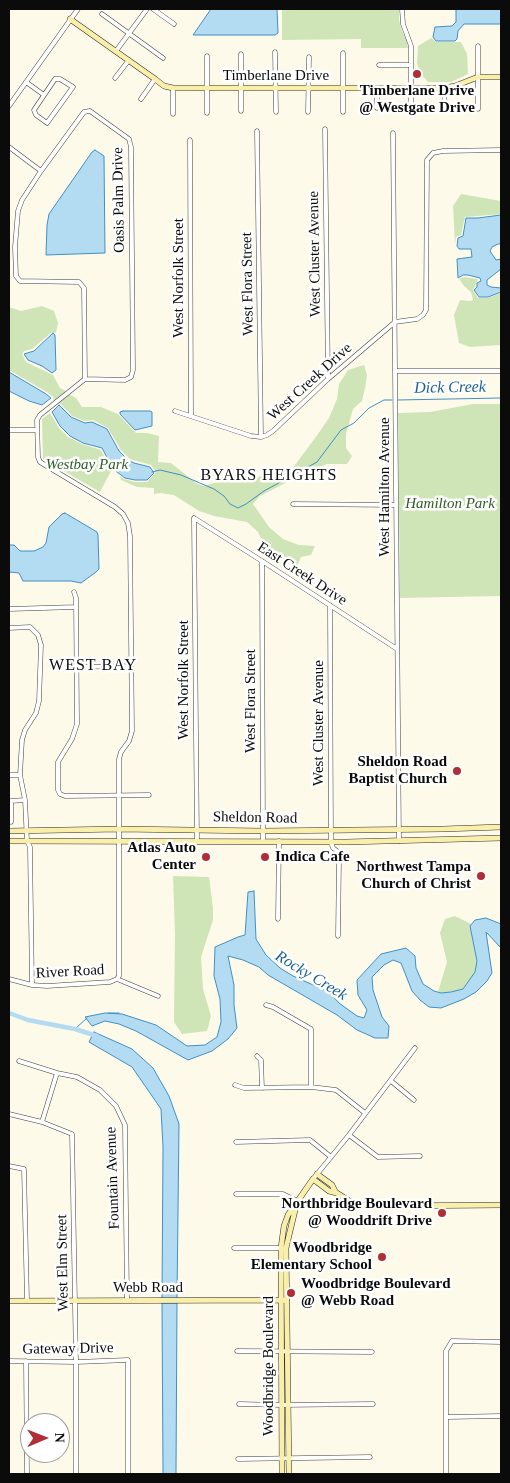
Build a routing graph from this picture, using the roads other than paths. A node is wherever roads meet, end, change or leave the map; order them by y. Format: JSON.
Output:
{"nodes":[{"id":1,"x":78,"y":9,"type":"edge"},
{"id":2,"x":147,"y":9,"type":"edge"},
{"id":3,"x":153,"y":9,"type":"edge"},
{"id":4,"x":402,"y":9,"type":"edge"},
{"id":5,"x":102,"y":14,"type":"dead end"},
{"id":6,"x":70,"y":19,"type":"junction"},
{"id":7,"x":174,"y":24,"type":"dead end"},
{"id":8,"x":129,"y":33,"type":"junction"},
{"id":9,"x":478,"y":46,"type":"dead end"},
{"id":10,"x":116,"y":51,"type":"junction"},
{"id":11,"x":275,"y":52,"type":"dead end"},
{"id":12,"x":343,"y":53,"type":"dead end"},
{"id":13,"x":241,"y":54,"type":"dead end"},
{"id":14,"x":207,"y":56,"type":"dead end"},
{"id":15,"x":309,"y":57,"type":"dead end"},
{"id":16,"x":163,"y":58,"type":"dead end"},
{"id":17,"x":129,"y":60,"type":"junction"},
{"id":18,"x":379,"y":65,"type":"dead end"},
{"id":19,"x":411,"y":65,"type":"junction"},
{"id":20,"x":478,"y":77,"type":"junction"},
{"id":21,"x":501,"y":77,"type":"edge"},
{"id":22,"x":115,"y":78,"type":"dead end"},
{"id":23,"x":155,"y":79,"type":"junction"},
{"id":24,"x":26,"y":82,"type":"junction"},
{"id":25,"x":172,"y":88,"type":"junction"},
{"id":26,"x":275,"y":88,"type":"junction"},
{"id":27,"x":309,"y":88,"type":"junction"},
{"id":28,"x":343,"y":88,"type":"junction"},
{"id":29,"x":377,"y":88,"type":"junction"},
{"id":30,"x":411,"y":88,"type":"junction"},
{"id":31,"x":444,"y":88,"type":"junction"},
{"id":32,"x":207,"y":89,"type":"junction"},
{"id":33,"x":241,"y":89,"type":"junction"},
{"id":34,"x":44,"y":95,"type":"junction"},
{"id":35,"x":142,"y":99,"type":"dead end"},
{"id":36,"x":9,"y":106,"type":"edge"},
{"id":37,"x":377,"y":108,"type":"dead end"},
{"id":38,"x":445,"y":109,"type":"dead end"},
{"id":39,"x":478,"y":109,"type":"dead end"},
{"id":40,"x":411,"y":110,"type":"dead end"},
{"id":41,"x":208,"y":112,"type":"dead end"},
{"id":42,"x":242,"y":112,"type":"dead end"},
{"id":43,"x":276,"y":112,"type":"dead end"},
{"id":44,"x":308,"y":112,"type":"dead end"},
{"id":45,"x":343,"y":112,"type":"dead end"},
{"id":46,"x":172,"y":114,"type":"dead end"},
{"id":47,"x":326,"y":129,"type":"dead end"},
{"id":48,"x":258,"y":131,"type":"dead end"},
{"id":49,"x":393,"y":133,"type":"dead end"},
{"id":50,"x":190,"y":140,"type":"dead end"},
{"id":51,"x":9,"y":147,"type":"edge"},
{"id":52,"x":501,"y":150,"type":"edge"},
{"id":53,"x":41,"y":171,"type":"junction"},
{"id":54,"x":394,"y":322,"type":"junction"},
{"id":55,"x":501,"y":370,"type":"edge"},
{"id":56,"x":395,"y":371,"type":"junction"},
{"id":57,"x":85,"y":378,"type":"junction"},
{"id":58,"x":328,"y":379,"type":"junction"},
{"id":59,"x":175,"y":412,"type":"dead end"},
{"id":60,"x":191,"y":416,"type":"junction"},
{"id":61,"x":9,"y":430,"type":"edge"},
{"id":62,"x":37,"y":430,"type":"junction"},
{"id":63,"x":261,"y":436,"type":"junction"},
{"id":64,"x":293,"y":504,"type":"dead end"},
{"id":65,"x":396,"y":505,"type":"junction"},
{"id":66,"x":194,"y":518,"type":"joint"},
{"id":67,"x":262,"y":560,"type":"junction"},
{"id":68,"x":74,"y":592,"type":"dead end"},
{"id":69,"x":330,"y":605,"type":"junction"},
{"id":70,"x":76,"y":607,"type":"junction"},
{"id":71,"x":9,"y":609,"type":"edge"},
{"id":72,"x":9,"y":628,"type":"edge"},
{"id":73,"x":397,"y":649,"type":"junction"},
{"id":74,"x":132,"y":666,"type":"junction"},
{"id":75,"x":77,"y":667,"type":"junction"},
{"id":76,"x":9,"y":775,"type":"edge"},
{"id":77,"x":20,"y":775,"type":"junction"},
{"id":78,"x":149,"y":795,"type":"dead end"},
{"id":79,"x":119,"y":796,"type":"junction"},
{"id":80,"x":25,"y":800,"type":"junction"},
{"id":81,"x":11,"y":822,"type":"dead end"},
{"id":82,"x":501,"y":828,"type":"edge"},
{"id":83,"x":119,"y":829,"type":"junction"},
{"id":84,"x":196,"y":829,"type":"junction"},
{"id":85,"x":454,"y":829,"type":"junction"},
{"id":86,"x":9,"y":830,"type":"edge"},
{"id":87,"x":27,"y":830,"type":"junction"},
{"id":88,"x":399,"y":830,"type":"junction"},
{"id":89,"x":263,"y":831,"type":"junction"},
{"id":90,"x":331,"y":831,"type":"junction"},
{"id":91,"x":501,"y":838,"type":"edge"},
{"id":92,"x":454,"y":840,"type":"junction"},
{"id":93,"x":9,"y":841,"type":"edge"},
{"id":94,"x":27,"y":841,"type":"junction"},
{"id":95,"x":118,"y":841,"type":"junction"},
{"id":96,"x":197,"y":841,"type":"junction"},
{"id":97,"x":263,"y":841,"type":"junction"},
{"id":98,"x":279,"y":841,"type":"junction"},
{"id":99,"x":399,"y":841,"type":"junction"},
{"id":100,"x":331,"y":842,"type":"junction"},
{"id":101,"x":278,"y":919,"type":"dead end"},
{"id":102,"x":338,"y":936,"type":"dead end"},
{"id":103,"x":117,"y":979,"type":"junction"},
{"id":104,"x":9,"y":980,"type":"edge"},
{"id":105,"x":32,"y":986,"type":"junction"},
{"id":106,"x":158,"y":996,"type":"dead end"},
{"id":107,"x":266,"y":1005,"type":"dead end"},
{"id":108,"x":415,"y":1048,"type":"dead end"},
{"id":109,"x":257,"y":1056,"type":"dead end"},
{"id":110,"x":19,"y":1061,"type":"dead end"},
{"id":111,"x":57,"y":1073,"type":"junction"},
{"id":112,"x":391,"y":1081,"type":"junction"},
{"id":113,"x":235,"y":1085,"type":"dead end"},
{"id":114,"x":262,"y":1088,"type":"junction"},
{"id":115,"x":311,"y":1088,"type":"junction"},
{"id":116,"x":414,"y":1100,"type":"dead end"},
{"id":117,"x":365,"y":1113,"type":"junction"},
{"id":118,"x":9,"y":1114,"type":"edge"},
{"id":119,"x":42,"y":1122,"type":"junction"},
{"id":120,"x":349,"y":1135,"type":"junction"},
{"id":121,"x":236,"y":1142,"type":"dead end"},
{"id":122,"x":420,"y":1156,"type":"dead end"},
{"id":123,"x":331,"y":1158,"type":"junction"},
{"id":124,"x":9,"y":1166,"type":"edge"},
{"id":125,"x":317,"y":1174,"type":"junction"},
{"id":126,"x":313,"y":1179,"type":"junction"},
{"id":127,"x":337,"y":1193,"type":"junction"},
{"id":128,"x":236,"y":1194,"type":"dead end"},
{"id":129,"x":297,"y":1201,"type":"junction"},
{"id":130,"x":501,"y":1205,"type":"edge"},
{"id":131,"x":234,"y":1248,"type":"dead end"},
{"id":132,"x":281,"y":1248,"type":"junction"},
{"id":133,"x":75,"y":1300,"type":"junction"},
{"id":134,"x":127,"y":1300,"type":"junction"},
{"id":135,"x":284,"y":1300,"type":"junction"},
{"id":136,"x":9,"y":1301,"type":"edge"},
{"id":137,"x":27,"y":1301,"type":"junction"},
{"id":138,"x":501,"y":1342,"type":"edge"},
{"id":139,"x":237,"y":1351,"type":"dead end"},
{"id":140,"x":284,"y":1352,"type":"junction"},
{"id":141,"x":372,"y":1352,"type":"dead end"},
{"id":142,"x":9,"y":1361,"type":"edge"},
{"id":143,"x":26,"y":1361,"type":"junction"},
{"id":144,"x":76,"y":1362,"type":"junction"},
{"id":145,"x":239,"y":1404,"type":"dead end"},
{"id":146,"x":373,"y":1404,"type":"dead end"},
{"id":147,"x":288,"y":1405,"type":"junction"},
{"id":148,"x":281,"y":1406,"type":"junction"},
{"id":149,"x":501,"y":1416,"type":"edge"},
{"id":150,"x":447,"y":1417,"type":"junction"},
{"id":151,"x":370,"y":1457,"type":"dead end"},
{"id":152,"x":289,"y":1458,"type":"junction"},
{"id":153,"x":238,"y":1459,"type":"dead end"},
{"id":154,"x":282,"y":1459,"type":"junction"},
{"id":155,"x":27,"y":1474,"type":"edge"},
{"id":156,"x":76,"y":1474,"type":"edge"},
{"id":157,"x":128,"y":1474,"type":"edge"},
{"id":158,"x":282,"y":1474,"type":"edge"},
{"id":159,"x":289,"y":1474,"type":"edge"},
{"id":160,"x":446,"y":1474,"type":"edge"}],
"edges":[{"from":1,"to":6,"type":"street"},
{"from":2,"to":8,"type":"street"},
{"from":3,"to":7,"type":"street"},
{"from":4,"to":19,"type":"street"},
{"from":5,"to":8,"type":"street"},
{"from":6,"to":10,"type":"street","name":"Timberlane Drive"},
{"from":6,"to":24,"type":"street"},
{"from":8,"to":10,"type":"street"},
{"from":8,"to":16,"type":"street"},
{"from":9,"to":20,"type":"street"},
{"from":10,"to":17,"type":"street","name":"Timberlane Drive"},
{"from":11,"to":26,"type":"street"},
{"from":12,"to":28,"type":"street"},
{"from":13,"to":33,"type":"street"},
{"from":14,"to":32,"type":"street"},
{"from":15,"to":27,"type":"street"},
{"from":17,"to":22,"type":"street"},
{"from":17,"to":23,"type":"street","name":"Timberlane Drive"},
{"from":18,"to":19,"type":"street"},
{"from":19,"to":30,"type":"street"},
{"from":20,"to":21,"type":"street","name":"Timberlane Drive"},
{"from":20,"to":31,"type":"street","name":"Timberlane Drive"},
{"from":20,"to":39,"type":"street"},
{"from":23,"to":25,"type":"street","name":"Timberlane Drive"},
{"from":23,"to":35,"type":"street"},
{"from":24,"to":34,"type":"street"},
{"from":24,"to":36,"type":"street"},
{"from":25,"to":32,"type":"street","name":"Timberlane Drive"},
{"from":25,"to":46,"type":"street"},
{"from":26,"to":27,"type":"street","name":"Timberlane Drive"},
{"from":26,"to":33,"type":"street","name":"Timberlane Drive"},
{"from":26,"to":43,"type":"street"},
{"from":27,"to":28,"type":"street","name":"Timberlane Drive"},
{"from":27,"to":44,"type":"street"},
{"from":28,"to":29,"type":"street","name":"Timberlane Drive"},
{"from":28,"to":45,"type":"street"},
{"from":29,"to":30,"type":"street","name":"Timberlane Drive"},
{"from":29,"to":37,"type":"street"},
{"from":30,"to":31,"type":"street","name":"Timberlane Drive"},
{"from":30,"to":40,"type":"street"},
{"from":31,"to":38,"type":"street"},
{"from":32,"to":33,"type":"street","name":"Timberlane Drive"},
{"from":32,"to":41,"type":"street"},
{"from":33,"to":42,"type":"street"},
{"from":34,"to":34,"type":"street"},
{"from":47,"to":58,"type":"street","name":"West Cluster Avenue"},
{"from":48,"to":63,"type":"street","name":"West Flora Street"},
{"from":49,"to":54,"type":"street","name":"West Hamilton Avenue"},
{"from":50,"to":60,"type":"street","name":"West Norfolk Street"},
{"from":51,"to":53,"type":"street"},
{"from":52,"to":54,"type":"street"},
{"from":53,"to":57,"type":"street","name":"Oasis Palm Drive"},
{"from":53,"to":57,"type":"street","name":"Oasis Palm Drive"},
{"from":54,"to":56,"type":"street","name":"West Hamilton Avenue"},
{"from":54,"to":58,"type":"street","name":"West Creek Drive"},
{"from":55,"to":56,"type":"street"},
{"from":56,"to":65,"type":"street","name":"West Hamilton Avenue"},
{"from":57,"to":62,"type":"street"},
{"from":58,"to":63,"type":"street","name":"West Creek Drive"},
{"from":59,"to":60,"type":"street","name":"West Creek Drive"},
{"from":60,"to":63,"type":"street","name":"West Creek Drive"},
{"from":61,"to":62,"type":"street"},
{"from":62,"to":74,"type":"street"},
{"from":64,"to":65,"type":"street"},
{"from":65,"to":73,"type":"street","name":"West Hamilton Avenue"},
{"from":66,"to":67,"type":"street","name":"East Creek Drive"},
{"from":66,"to":84,"type":"street","name":"West Norfolk Street"},
{"from":67,"to":69,"type":"street","name":"East Creek Drive"},
{"from":67,"to":89,"type":"street","name":"West Flora Street"},
{"from":68,"to":70,"type":"street"},
{"from":69,"to":73,"type":"street","name":"East Creek Drive"},
{"from":69,"to":90,"type":"street","name":"West Cluster Avenue"},
{"from":70,"to":71,"type":"street"},
{"from":70,"to":75,"type":"street"},
{"from":72,"to":77,"type":"street"},
{"from":73,"to":88,"type":"street","name":"West Hamilton Avenue"},
{"from":74,"to":75,"type":"street"},
{"from":74,"to":79,"type":"street"},
{"from":75,"to":79,"type":"street"},
{"from":76,"to":77,"type":"street"},
{"from":77,"to":80,"type":"street"},
{"from":78,"to":79,"type":"street"},
{"from":79,"to":83,"type":"street"},
{"from":80,"to":81,"type":"street"},
{"from":80,"to":87,"type":"street"},
{"from":82,"to":85,"type":"street","name":"Sheldon Road"},
{"from":83,"to":84,"type":"street","name":"Sheldon Road"},
{"from":83,"to":87,"type":"street","name":"Sheldon Road"},
{"from":83,"to":95,"type":"street"},
{"from":84,"to":89,"type":"street","name":"Sheldon Road"},
{"from":84,"to":96,"type":"street","name":"West Norfolk Street"},
{"from":85,"to":88,"type":"street","name":"Sheldon Road"},
{"from":85,"to":92,"type":"street"},
{"from":86,"to":87,"type":"street","name":"Sheldon Road"},
{"from":87,"to":94,"type":"street"},
{"from":88,"to":90,"type":"street","name":"Sheldon Road"},
{"from":88,"to":99,"type":"street","name":"West Hamilton Avenue"},
{"from":89,"to":90,"type":"street","name":"Sheldon Road"},
{"from":89,"to":97,"type":"street","name":"West Flora Street"},
{"from":90,"to":100,"type":"street","name":"West Cluster Avenue"},
{"from":91,"to":92,"type":"street","name":"Sheldon Road"},
{"from":92,"to":99,"type":"street","name":"Sheldon Road"},
{"from":93,"to":94,"type":"street","name":"Sheldon Road"},
{"from":94,"to":95,"type":"street","name":"Sheldon Road"},
{"from":94,"to":105,"type":"street"},
{"from":95,"to":96,"type":"street","name":"Sheldon Road"},
{"from":95,"to":103,"type":"street"},
{"from":96,"to":97,"type":"street","name":"Sheldon Road"},
{"from":97,"to":98,"type":"street","name":"Sheldon Road"},
{"from":98,"to":100,"type":"street","name":"Sheldon Road"},
{"from":98,"to":101,"type":"street"},
{"from":99,"to":100,"type":"street","name":"Sheldon Road"},
{"from":100,"to":102,"type":"street","name":"West Cluster Avenue"},
{"from":103,"to":105,"type":"street","name":"River Road"},
{"from":103,"to":106,"type":"street","name":"River Road"},
{"from":104,"to":105,"type":"street","name":"River Road"},
{"from":107,"to":115,"type":"street"},
{"from":108,"to":112,"type":"street","name":"Woodbridge Boulevard"},
{"from":109,"to":114,"type":"street"},
{"from":110,"to":111,"type":"street","name":"Fountain Avenue"},
{"from":111,"to":119,"type":"street"},
{"from":111,"to":134,"type":"street","name":"Fountain Avenue"},
{"from":112,"to":116,"type":"street"},
{"from":112,"to":117,"type":"street","name":"Woodbridge Boulevard"},
{"from":113,"to":114,"type":"street"},
{"from":114,"to":115,"type":"street"},
{"from":115,"to":117,"type":"street"},
{"from":117,"to":120,"type":"street","name":"Woodbridge Boulevard"},
{"from":118,"to":119,"type":"street"},
{"from":119,"to":133,"type":"street","name":"West Elm Street"},
{"from":120,"to":122,"type":"street"},
{"from":120,"to":123,"type":"street","name":"Woodbridge Boulevard"},
{"from":121,"to":123,"type":"street"},
{"from":123,"to":125,"type":"street","name":"Woodbridge Boulevard"},
{"from":124,"to":137,"type":"street"},
{"from":125,"to":126,"type":"street","name":"Woodbridge Boulevard"},
{"from":125,"to":127,"type":"street"},
{"from":126,"to":127,"type":"street"},
{"from":126,"to":129,"type":"street","name":"Woodbridge Boulevard"},
{"from":127,"to":130,"type":"street"},
{"from":128,"to":129,"type":"street"},
{"from":129,"to":132,"type":"street","name":"Woodbridge Boulevard"},
{"from":129,"to":135,"type":"street","name":"Woodbridge Boulevard"},
{"from":131,"to":132,"type":"street"},
{"from":132,"to":135,"type":"street","name":"Woodbridge Boulevard"},
{"from":133,"to":134,"type":"street","name":"Webb Road"},
{"from":133,"to":137,"type":"street","name":"Webb Road"},
{"from":133,"to":144,"type":"street","name":"West Elm Street"},
{"from":134,"to":135,"type":"street","name":"Webb Road"},
{"from":135,"to":140,"type":"street","name":"Woodbridge Boulevard"},
{"from":136,"to":137,"type":"street","name":"Webb Road"},
{"from":138,"to":150,"type":"street"},
{"from":139,"to":140,"type":"street"},
{"from":140,"to":141,"type":"street"},
{"from":140,"to":147,"type":"street","name":"Woodbridge Boulevard"},
{"from":140,"to":148,"type":"street","name":"Woodbridge Boulevard"},
{"from":142,"to":143,"type":"street","name":"Gateway Drive"},
{"from":143,"to":144,"type":"street","name":"Gateway Drive"},
{"from":143,"to":155,"type":"street"},
{"from":144,"to":156,"type":"street","name":"West Elm Street"},
{"from":144,"to":157,"type":"street","name":"Gateway Drive"},
{"from":145,"to":148,"type":"street"},
{"from":146,"to":147,"type":"street"},
{"from":147,"to":148,"type":"street"},
{"from":147,"to":152,"type":"street","name":"Woodbridge Boulevard"},
{"from":148,"to":154,"type":"street","name":"Woodbridge Boulevard"},
{"from":149,"to":150,"type":"street"},
{"from":150,"to":160,"type":"street"},
{"from":151,"to":152,"type":"street"},
{"from":152,"to":154,"type":"street"},
{"from":152,"to":159,"type":"street","name":"Woodbridge Boulevard"},
{"from":153,"to":154,"type":"street"},
{"from":154,"to":158,"type":"street","name":"Woodbridge Boulevard"}]}
